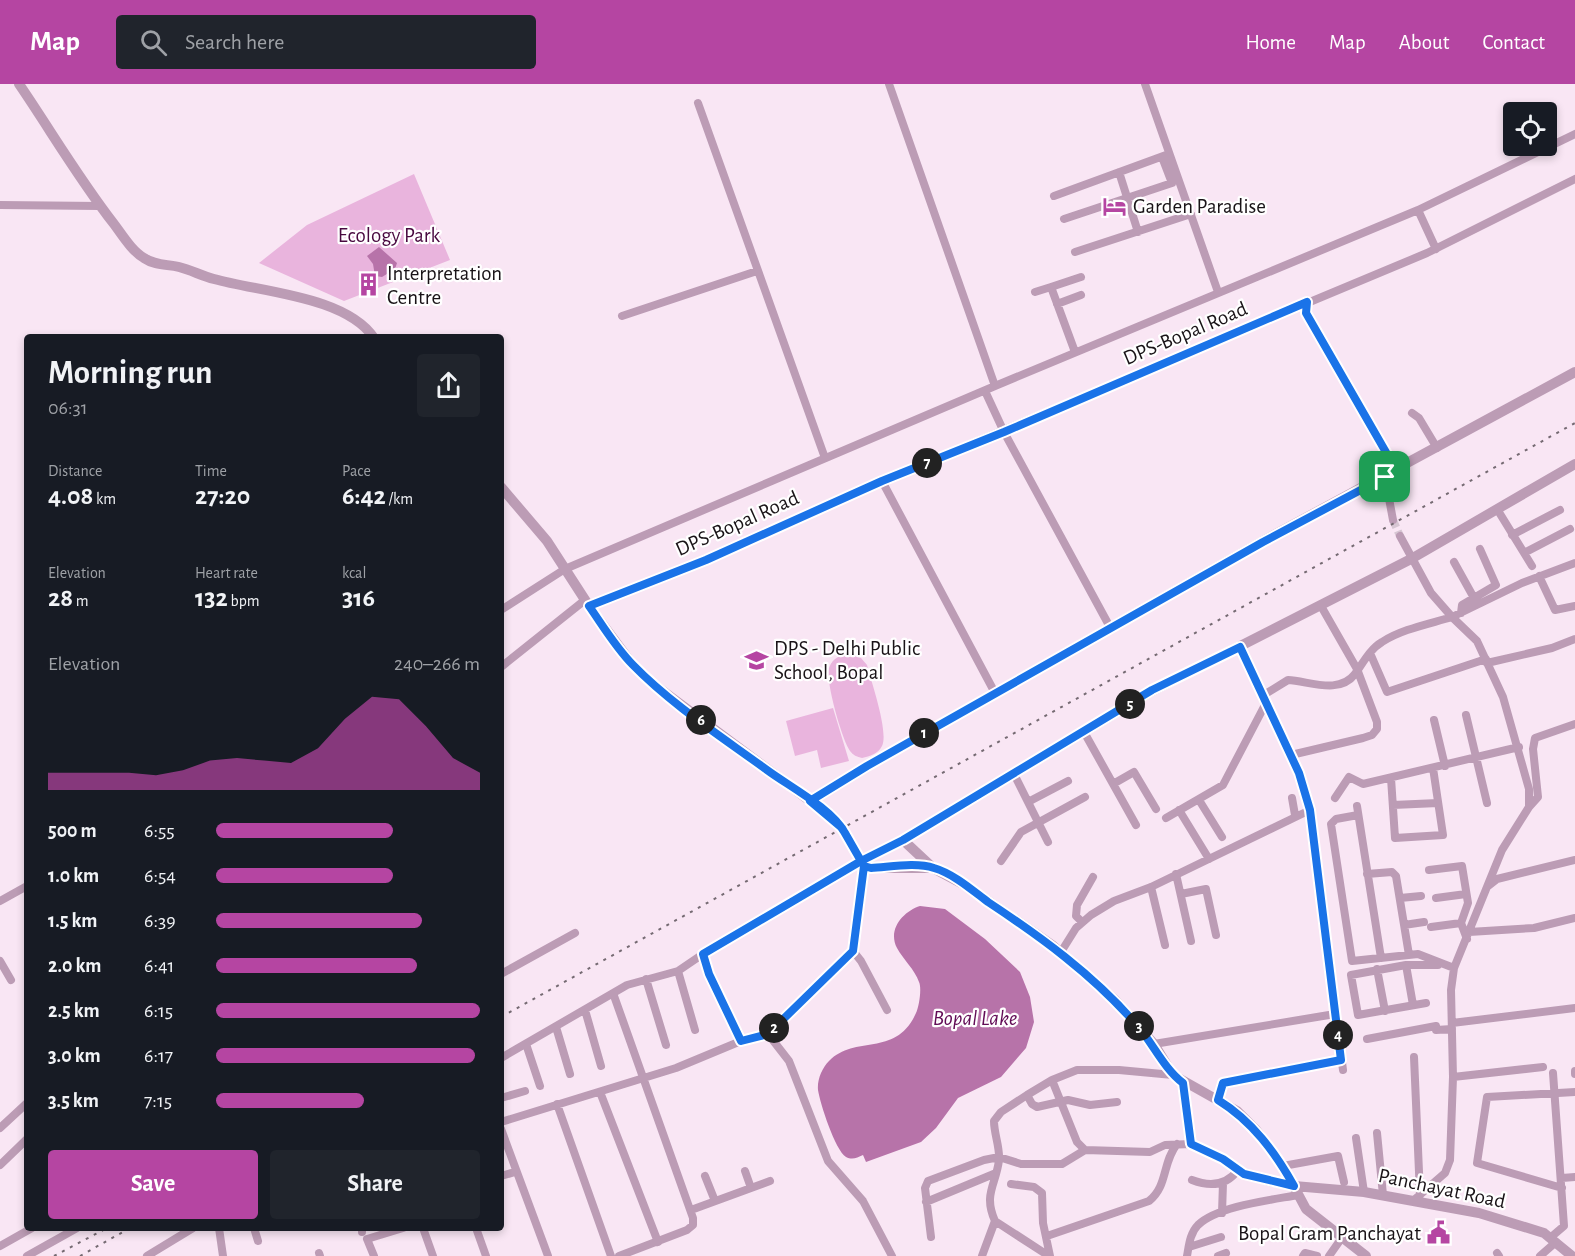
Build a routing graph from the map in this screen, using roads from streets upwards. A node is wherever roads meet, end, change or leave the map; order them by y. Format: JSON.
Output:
{"nodes":[{"id":1,"x":19,"y":84,"type":"edge"},
{"id":2,"x":890,"y":84,"type":"edge"},
{"id":3,"x":1145,"y":84,"type":"edge"},
{"id":4,"x":698,"y":103,"type":"dead end"},
{"id":5,"x":1575,"y":134,"type":"edge"},
{"id":6,"x":1166,"y":155,"type":"junction"},
{"id":7,"x":1119,"y":172,"type":"junction"},
{"id":8,"x":1575,"y":179,"type":"edge"},
{"id":9,"x":1054,"y":196,"type":"dead end"},
{"id":10,"x":1127,"y":198,"type":"junction"},
{"id":11,"x":0,"y":205,"type":"edge"},
{"id":12,"x":100,"y":206,"type":"junction"},
{"id":13,"x":1418,"y":210,"type":"junction"},
{"id":14,"x":1191,"y":214,"type":"junction"},
{"id":15,"x":1064,"y":219,"type":"dead end"},
{"id":16,"x":1138,"y":232,"type":"junction"},
{"id":17,"x":1436,"y":249,"type":"junction"},
{"id":18,"x":1075,"y":252,"type":"dead end"},
{"id":19,"x":757,"y":271,"type":"junction"},
{"id":20,"x":1081,"y":277,"type":"dead end"},
{"id":21,"x":1051,"y":286,"type":"junction"},
{"id":22,"x":1035,"y":292,"type":"dead end"},
{"id":23,"x":1218,"y":292,"type":"junction"},
{"id":24,"x":1081,"y":295,"type":"dead end"},
{"id":25,"x":1307,"y":302,"type":"junction"},
{"id":26,"x":1058,"y":304,"type":"junction"},
{"id":27,"x":622,"y":316,"type":"dead end"},
{"id":28,"x":370,"y":334,"type":"edge"},
{"id":29,"x":1075,"y":352,"type":"junction"},
{"id":30,"x":1575,"y":372,"type":"edge"},
{"id":31,"x":995,"y":386,"type":"junction"},
{"id":32,"x":985,"y":391,"type":"junction"},
{"id":33,"x":1412,"y":413,"type":"dead end"},
{"id":34,"x":1004,"y":432,"type":"junction"},
{"id":35,"x":1437,"y":448,"type":"junction"},
{"id":36,"x":825,"y":458,"type":"junction"},
{"id":37,"x":1575,"y":464,"type":"edge"},
{"id":38,"x":1385,"y":477,"type":"junction"},
{"id":39,"x":882,"y":481,"type":"junction"},
{"id":40,"x":504,"y":491,"type":"edge"},
{"id":41,"x":1497,"y":509,"type":"junction"},
{"id":42,"x":1560,"y":510,"type":"dead end"},
{"id":43,"x":1393,"y":520,"type":"tunnel mouth"},
{"id":44,"x":1570,"y":529,"type":"dead end"},
{"id":45,"x":1512,"y":534,"type":"junction"},
{"id":46,"x":1400,"y":536,"type":"tunnel mouth"},
{"id":47,"x":1480,"y":549,"type":"dead end"},
{"id":48,"x":1524,"y":553,"type":"junction"},
{"id":49,"x":1410,"y":559,"type":"junction"},
{"id":50,"x":1454,"y":562,"type":"dead end"},
{"id":51,"x":1575,"y":563,"type":"edge"},
{"id":52,"x":1532,"y":567,"type":"dead end"},
{"id":53,"x":565,"y":569,"type":"junction"},
{"id":54,"x":1539,"y":576,"type":"junction"},
{"id":55,"x":1474,"y":598,"type":"junction"},
{"id":56,"x":585,"y":600,"type":"junction"},
{"id":57,"x":1321,"y":606,"type":"junction"},
{"id":58,"x":1575,"y":606,"type":"edge"},
{"id":59,"x":504,"y":608,"type":"edge"},
{"id":60,"x":1456,"y":615,"type":"junction"},
{"id":61,"x":1111,"y":629,"type":"junction"},
{"id":62,"x":1575,"y":639,"type":"edge"},
{"id":63,"x":1240,"y":647,"type":"junction"},
{"id":64,"x":1370,"y":653,"type":"junction"},
{"id":65,"x":1486,"y":661,"type":"junction"},
{"id":66,"x":504,"y":665,"type":"edge"},
{"id":67,"x":1357,"y":669,"type":"junction"},
{"id":68,"x":995,"y":693,"type":"junction"},
{"id":69,"x":1264,"y":700,"type":"junction"},
{"id":70,"x":1466,"y":715,"type":"dead end"},
{"id":71,"x":1434,"y":720,"type":"dead end"},
{"id":72,"x":1575,"y":724,"type":"edge"},
{"id":73,"x":1084,"y":732,"type":"junction"},
{"id":74,"x":1519,"y":747,"type":"junction"},
{"id":75,"x":1291,"y":755,"type":"junction"},
{"id":76,"x":1476,"y":758,"type":"junction"},
{"id":77,"x":1445,"y":766,"type":"junction"},
{"id":78,"x":1432,"y":768,"type":"junction"},
{"id":79,"x":1014,"y":774,"type":"junction"},
{"id":80,"x":1391,"y":778,"type":"junction"},
{"id":81,"x":1068,"y":781,"type":"dead end"},
{"id":82,"x":1113,"y":784,"type":"junction"},
{"id":83,"x":1085,"y":797,"type":"dead end"},
{"id":84,"x":1292,"y":798,"type":"dead end"},
{"id":85,"x":1335,"y":798,"type":"dead end"},
{"id":86,"x":1199,"y":800,"type":"junction"},
{"id":87,"x":810,"y":801,"type":"junction"},
{"id":88,"x":1028,"y":802,"type":"junction"},
{"id":89,"x":1487,"y":803,"type":"dead end"},
{"id":90,"x":1438,"y":804,"type":"junction"},
{"id":91,"x":1393,"y":805,"type":"junction"},
{"id":92,"x":1529,"y":807,"type":"junction"},
{"id":93,"x":1156,"y":809,"type":"dead end"},
{"id":94,"x":1179,"y":810,"type":"junction"},
{"id":95,"x":1310,"y":810,"type":"junction"},
{"id":96,"x":1295,"y":815,"type":"junction"},
{"id":97,"x":1166,"y":818,"type":"dead end"},
{"id":98,"x":1038,"y":822,"type":"junction"},
{"id":99,"x":1136,"y":825,"type":"dead end"},
{"id":100,"x":1222,"y":837,"type":"dead end"},
{"id":101,"x":903,"y":840,"type":"junction"},
{"id":102,"x":1048,"y":842,"type":"dead end"},
{"id":103,"x":1209,"y":859,"type":"junction"},
{"id":104,"x":1575,"y":860,"type":"edge"},
{"id":105,"x":1001,"y":861,"type":"dead end"},
{"id":106,"x":862,"y":864,"type":"junction"},
{"id":107,"x":933,"y":867,"type":"junction"},
{"id":108,"x":1429,"y":870,"type":"dead end"},
{"id":109,"x":1176,"y":874,"type":"junction"},
{"id":110,"x":1367,"y":874,"type":"junction"},
{"id":111,"x":1093,"y":877,"type":"dead end"},
{"id":112,"x":1487,"y":886,"type":"junction"},
{"id":113,"x":1151,"y":887,"type":"junction"},
{"id":114,"x":24,"y":891,"type":"edge"},
{"id":115,"x":1181,"y":894,"type":"junction"},
{"id":116,"x":1466,"y":894,"type":"junction"},
{"id":117,"x":1421,"y":896,"type":"dead end"},
{"id":118,"x":1400,"y":898,"type":"junction"},
{"id":119,"x":1436,"y":898,"type":"dead end"},
{"id":120,"x":0,"y":900,"type":"edge"},
{"id":121,"x":1575,"y":918,"type":"edge"},
{"id":122,"x":1082,"y":922,"type":"junction"},
{"id":123,"x":1461,"y":923,"type":"junction"},
{"id":124,"x":1404,"y":925,"type":"junction"},
{"id":125,"x":575,"y":933,"type":"dead end"},
{"id":126,"x":1216,"y":934,"type":"dead end"},
{"id":127,"x":1468,"y":935,"type":"junction"},
{"id":128,"x":1191,"y":941,"type":"dead end"},
{"id":129,"x":1165,"y":945,"type":"dead end"},
{"id":130,"x":853,"y":951,"type":"junction"},
{"id":131,"x":1061,"y":952,"type":"junction"},
{"id":132,"x":703,"y":954,"type":"junction"},
{"id":133,"x":1409,"y":955,"type":"junction"},
{"id":134,"x":1381,"y":958,"type":"junction"},
{"id":135,"x":0,"y":961,"type":"edge"},
{"id":136,"x":1441,"y":964,"type":"junction"},
{"id":137,"x":1406,"y":965,"type":"junction"},
{"id":138,"x":1454,"y":968,"type":"junction"},
{"id":139,"x":1377,"y":969,"type":"junction"},
{"id":140,"x":678,"y":971,"type":"junction"},
{"id":141,"x":504,"y":972,"type":"edge"},
{"id":142,"x":646,"y":979,"type":"junction"},
{"id":143,"x":11,"y":980,"type":"dead end"},
{"id":144,"x":613,"y":993,"type":"junction"},
{"id":145,"x":1426,"y":1003,"type":"dead end"},
{"id":146,"x":1413,"y":1005,"type":"junction"},
{"id":147,"x":1575,"y":1008,"type":"edge"},
{"id":148,"x":585,"y":1010,"type":"junction"},
{"id":149,"x":887,"y":1010,"type":"dead end"},
{"id":150,"x":1385,"y":1011,"type":"junction"},
{"id":151,"x":1335,"y":1014,"type":"junction"},
{"id":152,"x":1452,"y":1026,"type":"junction"},
{"id":153,"x":556,"y":1027,"type":"junction"},
{"id":154,"x":695,"y":1030,"type":"dead end"},
{"id":155,"x":768,"y":1034,"type":"junction"},
{"id":156,"x":1367,"y":1039,"type":"dead end"},
{"id":157,"x":741,"y":1041,"type":"junction"},
{"id":158,"x":526,"y":1044,"type":"junction"},
{"id":159,"x":1154,"y":1044,"type":"junction"},
{"id":160,"x":666,"y":1045,"type":"dead end"},
{"id":161,"x":504,"y":1056,"type":"edge"},
{"id":162,"x":1414,"y":1057,"type":"dead end"},
{"id":163,"x":602,"y":1066,"type":"dead end"},
{"id":164,"x":1544,"y":1067,"type":"dead end"},
{"id":165,"x":1553,"y":1073,"type":"dead end"},
{"id":166,"x":570,"y":1074,"type":"dead end"},
{"id":167,"x":1173,"y":1075,"type":"junction"},
{"id":168,"x":1453,"y":1077,"type":"junction"},
{"id":169,"x":642,"y":1079,"type":"junction"},
{"id":170,"x":1052,"y":1080,"type":"junction"},
{"id":171,"x":1183,"y":1083,"type":"junction"},
{"id":172,"x":540,"y":1086,"type":"dead end"},
{"id":173,"x":525,"y":1091,"type":"dead end"},
{"id":174,"x":600,"y":1092,"type":"junction"},
{"id":175,"x":1575,"y":1092,"type":"edge"},
{"id":176,"x":1555,"y":1094,"type":"junction"},
{"id":177,"x":1028,"y":1095,"type":"junction"},
{"id":178,"x":504,"y":1097,"type":"edge"},
{"id":179,"x":1218,"y":1100,"type":"junction"},
{"id":180,"x":1060,"y":1101,"type":"junction"},
{"id":181,"x":1118,"y":1102,"type":"dead end"},
{"id":182,"x":557,"y":1104,"type":"junction"},
{"id":183,"x":24,"y":1106,"type":"edge"},
{"id":184,"x":504,"y":1121,"type":"edge"},
{"id":185,"x":0,"y":1128,"type":"edge"},
{"id":186,"x":1377,"y":1133,"type":"dead end"},
{"id":187,"x":504,"y":1138,"type":"edge"},
{"id":188,"x":1356,"y":1138,"type":"dead end"},
{"id":189,"x":24,"y":1142,"type":"edge"},
{"id":190,"x":1177,"y":1144,"type":"junction"},
{"id":191,"x":1191,"y":1144,"type":"junction"},
{"id":192,"x":1085,"y":1150,"type":"junction"},
{"id":193,"x":999,"y":1157,"type":"junction"},
{"id":194,"x":0,"y":1165,"type":"edge"},
{"id":195,"x":1283,"y":1166,"type":"junction"},
{"id":196,"x":1238,"y":1170,"type":"junction"},
{"id":197,"x":516,"y":1172,"type":"junction"},
{"id":198,"x":745,"y":1172,"type":"dead end"},
{"id":199,"x":996,"y":1173,"type":"junction"},
{"id":200,"x":504,"y":1175,"type":"edge"},
{"id":201,"x":705,"y":1176,"type":"dead end"},
{"id":202,"x":1575,"y":1177,"type":"edge"},
{"id":203,"x":1562,"y":1178,"type":"junction"},
{"id":204,"x":1192,"y":1180,"type":"dead end"},
{"id":205,"x":770,"y":1181,"type":"dead end"},
{"id":206,"x":1344,"y":1182,"type":"dead end"},
{"id":207,"x":1222,"y":1183,"type":"junction"},
{"id":208,"x":1011,"y":1184,"type":"dead end"},
{"id":209,"x":751,"y":1188,"type":"junction"},
{"id":210,"x":1562,"y":1188,"type":"junction"},
{"id":211,"x":1296,"y":1190,"type":"junction"},
{"id":212,"x":1364,"y":1192,"type":"junction"},
{"id":213,"x":1383,"y":1195,"type":"junction"},
{"id":214,"x":1417,"y":1198,"type":"junction"},
{"id":215,"x":715,"y":1201,"type":"junction"},
{"id":216,"x":926,"y":1202,"type":"junction"},
{"id":217,"x":691,"y":1210,"type":"junction"},
{"id":218,"x":1222,"y":1213,"type":"junction"},
{"id":219,"x":995,"y":1221,"type":"junction"},
{"id":220,"x":27,"y":1231,"type":"edge"},
{"id":221,"x":71,"y":1231,"type":"edge"},
{"id":222,"x":189,"y":1231,"type":"edge"},
{"id":223,"x":219,"y":1231,"type":"edge"},
{"id":224,"x":255,"y":1231,"type":"edge"},
{"id":225,"x":393,"y":1231,"type":"edge"},
{"id":226,"x":424,"y":1231,"type":"edge"},
{"id":227,"x":477,"y":1231,"type":"edge"},
{"id":228,"x":931,"y":1236,"type":"dead end"},
{"id":229,"x":1047,"y":1236,"type":"junction"},
{"id":230,"x":1221,"y":1237,"type":"dead end"},
{"id":231,"x":1341,"y":1239,"type":"junction"},
{"id":232,"x":1553,"y":1240,"type":"junction"},
{"id":233,"x":258,"y":1241,"type":"dead end"},
{"id":234,"x":658,"y":1242,"type":"junction"},
{"id":235,"x":0,"y":1246,"type":"edge"},
{"id":236,"x":1188,"y":1251,"type":"edge"},
{"id":237,"x":152,"y":1254,"type":"edge"},
{"id":238,"x":27,"y":1256,"type":"edge"},
{"id":239,"x":223,"y":1256,"type":"edge"},
{"id":240,"x":374,"y":1256,"type":"edge"},
{"id":241,"x":433,"y":1256,"type":"edge"},
{"id":242,"x":486,"y":1256,"type":"edge"},
{"id":243,"x":548,"y":1256,"type":"edge"},
{"id":244,"x":611,"y":1256,"type":"edge"},
{"id":245,"x":619,"y":1256,"type":"edge"},
{"id":246,"x":892,"y":1256,"type":"edge"},
{"id":247,"x":982,"y":1256,"type":"edge"},
{"id":248,"x":1049,"y":1256,"type":"edge"},
{"id":249,"x":1303,"y":1256,"type":"edge"},
{"id":250,"x":1317,"y":1256,"type":"edge"},
{"id":251,"x":1329,"y":1256,"type":"edge"},
{"id":252,"x":1366,"y":1256,"type":"edge"},
{"id":253,"x":1540,"y":1256,"type":"edge"},
{"id":254,"x":1572,"y":1256,"type":"edge"}],
"edges":[{"from":1,"to":12,"type":"street"},
{"from":2,"to":31,"type":"street"},
{"from":3,"to":6,"type":"street"},
{"from":4,"to":19,"type":"street"},
{"from":5,"to":13,"type":"street"},
{"from":6,"to":7,"type":"street"},
{"from":6,"to":10,"type":"street"},
{"from":6,"to":14,"type":"street"},
{"from":7,"to":9,"type":"street"},
{"from":7,"to":10,"type":"street"},
{"from":8,"to":17,"type":"street","name":"DPS-Bopal Road"},
{"from":10,"to":15,"type":"street"},
{"from":10,"to":16,"type":"street"},
{"from":11,"to":12,"type":"street"},
{"from":12,"to":28,"type":"street"},
{"from":13,"to":17,"type":"street"},
{"from":13,"to":23,"type":"street"},
{"from":14,"to":16,"type":"street"},
{"from":14,"to":23,"type":"street"},
{"from":16,"to":18,"type":"street"},
{"from":17,"to":25,"type":"street","name":"DPS-Bopal Road"},
{"from":19,"to":27,"type":"street"},
{"from":19,"to":36,"type":"street"},
{"from":20,"to":21,"type":"street"},
{"from":21,"to":22,"type":"street"},
{"from":21,"to":26,"type":"street"},
{"from":23,"to":29,"type":"street"},
{"from":24,"to":26,"type":"street"},
{"from":25,"to":34,"type":"street","name":"DPS-Bopal Road"},
{"from":25,"to":38,"type":"street"},
{"from":26,"to":29,"type":"street"},
{"from":29,"to":31,"type":"street"},
{"from":30,"to":35,"type":"street"},
{"from":31,"to":32,"type":"street"},
{"from":32,"to":34,"type":"street"},
{"from":32,"to":36,"type":"street"},
{"from":33,"to":35,"type":"street"},
{"from":34,"to":39,"type":"street","name":"DPS-Bopal Road"},
{"from":34,"to":61,"type":"street"},
{"from":35,"to":38,"type":"street"},
{"from":36,"to":53,"type":"street"},
{"from":37,"to":41,"type":"street"},
{"from":38,"to":43,"type":"street"},
{"from":38,"to":61,"type":"street"},
{"from":39,"to":56,"type":"street","name":"DPS-Bopal Road"},
{"from":39,"to":68,"type":"street"},
{"from":40,"to":53,"type":"street"},
{"from":41,"to":45,"type":"street"},
{"from":41,"to":49,"type":"street"},
{"from":42,"to":45,"type":"street"},
{"from":44,"to":48,"type":"street"},
{"from":45,"to":48,"type":"street"},
{"from":46,"to":49,"type":"street"},
{"from":47,"to":55,"type":"street"},
{"from":48,"to":52,"type":"street"},
{"from":49,"to":57,"type":"street"},
{"from":49,"to":60,"type":"street"},
{"from":50,"to":55,"type":"street"},
{"from":51,"to":54,"type":"street"},
{"from":53,"to":56,"type":"street"},
{"from":53,"to":59,"type":"street"},
{"from":54,"to":58,"type":"street"},
{"from":54,"to":60,"type":"street"},
{"from":55,"to":60,"type":"street"},
{"from":56,"to":66,"type":"street","name":"DPS-Bopal Road"},
{"from":56,"to":87,"type":"street"},
{"from":57,"to":63,"type":"street"},
{"from":57,"to":67,"type":"street"},
{"from":60,"to":64,"type":"street"},
{"from":60,"to":65,"type":"street"},
{"from":61,"to":68,"type":"street"},
{"from":62,"to":65,"type":"street"},
{"from":63,"to":69,"type":"street"},
{"from":63,"to":73,"type":"street"},
{"from":64,"to":65,"type":"street"},
{"from":64,"to":67,"type":"street"},
{"from":65,"to":74,"type":"street"},
{"from":67,"to":69,"type":"street"},
{"from":67,"to":75,"type":"street"},
{"from":68,"to":87,"type":"street"},
{"from":69,"to":75,"type":"street"},
{"from":69,"to":86,"type":"street"},
{"from":70,"to":76,"type":"street"},
{"from":71,"to":77,"type":"street"},
{"from":72,"to":92,"type":"street"},
{"from":73,"to":79,"type":"street"},
{"from":73,"to":82,"type":"street"},
{"from":74,"to":76,"type":"street"},
{"from":74,"to":92,"type":"street"},
{"from":75,"to":95,"type":"street"},
{"from":76,"to":77,"type":"street"},
{"from":76,"to":89,"type":"street"},
{"from":77,"to":78,"type":"street"},
{"from":78,"to":80,"type":"street"},
{"from":78,"to":90,"type":"street"},
{"from":79,"to":88,"type":"street"},
{"from":79,"to":101,"type":"street"},
{"from":80,"to":85,"type":"street"},
{"from":80,"to":91,"type":"street"},
{"from":81,"to":88,"type":"street"},
{"from":82,"to":93,"type":"street"},
{"from":82,"to":99,"type":"street"},
{"from":83,"to":98,"type":"street"},
{"from":84,"to":96,"type":"street"},
{"from":86,"to":94,"type":"street"},
{"from":86,"to":100,"type":"street"},
{"from":87,"to":106,"type":"street"},
{"from":88,"to":98,"type":"street"},
{"from":90,"to":91,"type":"street"},
{"from":90,"to":91,"type":"street"},
{"from":92,"to":112,"type":"street"},
{"from":94,"to":97,"type":"street"},
{"from":94,"to":103,"type":"street"},
{"from":95,"to":96,"type":"street"},
{"from":95,"to":151,"type":"street"},
{"from":96,"to":103,"type":"street"},
{"from":98,"to":102,"type":"street"},
{"from":98,"to":105,"type":"street"},
{"from":101,"to":106,"type":"street"},
{"from":101,"to":107,"type":"street"},
{"from":103,"to":109,"type":"street"},
{"from":104,"to":112,"type":"street"},
{"from":106,"to":107,"type":"street"},
{"from":106,"to":130,"type":"street"},
{"from":106,"to":132,"type":"street"},
{"from":107,"to":131,"type":"street"},
{"from":108,"to":116,"type":"street"},
{"from":109,"to":113,"type":"street"},
{"from":109,"to":115,"type":"street"},
{"from":110,"to":118,"type":"street"},
{"from":110,"to":134,"type":"street"},
{"from":110,"to":134,"type":"street"},
{"from":111,"to":122,"type":"street"},
{"from":112,"to":127,"type":"street"},
{"from":113,"to":122,"type":"street"},
{"from":113,"to":129,"type":"street"},
{"from":114,"to":120,"type":"street"},
{"from":115,"to":126,"type":"street"},
{"from":115,"to":128,"type":"street"},
{"from":116,"to":119,"type":"street"},
{"from":116,"to":123,"type":"street"},
{"from":117,"to":118,"type":"street"},
{"from":118,"to":124,"type":"street"},
{"from":121,"to":127,"type":"street"},
{"from":122,"to":131,"type":"street"},
{"from":123,"to":124,"type":"street"},
{"from":123,"to":127,"type":"street"},
{"from":124,"to":133,"type":"street"},
{"from":125,"to":141,"type":"street"},
{"from":127,"to":138,"type":"street"},
{"from":130,"to":149,"type":"street"},
{"from":130,"to":155,"type":"street"},
{"from":131,"to":159,"type":"street"},
{"from":132,"to":140,"type":"street"},
{"from":132,"to":157,"type":"street"},
{"from":133,"to":134,"type":"street"},
{"from":133,"to":136,"type":"street"},
{"from":135,"to":143,"type":"street"},
{"from":136,"to":137,"type":"street"},
{"from":136,"to":138,"type":"street"},
{"from":137,"to":139,"type":"street"},
{"from":137,"to":146,"type":"street"},
{"from":138,"to":152,"type":"street"},
{"from":139,"to":150,"type":"street"},
{"from":139,"to":150,"type":"street"},
{"from":140,"to":142,"type":"street"},
{"from":140,"to":154,"type":"street"},
{"from":142,"to":144,"type":"street"},
{"from":142,"to":160,"type":"street"},
{"from":144,"to":148,"type":"street"},
{"from":144,"to":169,"type":"street"},
{"from":145,"to":146,"type":"street"},
{"from":146,"to":150,"type":"street"},
{"from":147,"to":152,"type":"street"},
{"from":148,"to":153,"type":"street"},
{"from":148,"to":163,"type":"street"},
{"from":151,"to":159,"type":"street"},
{"from":151,"to":179,"type":"street"},
{"from":152,"to":156,"type":"street"},
{"from":152,"to":168,"type":"street"},
{"from":153,"to":158,"type":"street"},
{"from":153,"to":166,"type":"street"},
{"from":155,"to":157,"type":"street"},
{"from":155,"to":246,"type":"street"},
{"from":157,"to":169,"type":"street"},
{"from":158,"to":161,"type":"street"},
{"from":158,"to":172,"type":"street"},
{"from":159,"to":167,"type":"street"},
{"from":162,"to":214,"type":"street"},
{"from":164,"to":168,"type":"street"},
{"from":165,"to":176,"type":"street"},
{"from":167,"to":170,"type":"street"},
{"from":167,"to":171,"type":"street"},
{"from":168,"to":214,"type":"street"},
{"from":169,"to":174,"type":"street"},
{"from":169,"to":217,"type":"street"},
{"from":170,"to":177,"type":"street"},
{"from":170,"to":180,"type":"street"},
{"from":171,"to":179,"type":"street"},
{"from":171,"to":191,"type":"street"},
{"from":173,"to":178,"type":"street"},
{"from":174,"to":182,"type":"street"},
{"from":174,"to":234,"type":"street"},
{"from":175,"to":176,"type":"street"},
{"from":176,"to":203,"type":"street"},
{"from":176,"to":210,"type":"street"},
{"from":177,"to":180,"type":"street"},
{"from":177,"to":193,"type":"street"},
{"from":179,"to":195,"type":"street"},
{"from":180,"to":181,"type":"street"},
{"from":180,"to":192,"type":"street"},
{"from":182,"to":184,"type":"street"},
{"from":182,"to":244,"type":"street"},
{"from":183,"to":185,"type":"street"},
{"from":186,"to":213,"type":"street"},
{"from":187,"to":197,"type":"street"},
{"from":188,"to":212,"type":"street"},
{"from":189,"to":194,"type":"street"},
{"from":190,"to":191,"type":"street"},
{"from":190,"to":192,"type":"street"},
{"from":190,"to":229,"type":"street"},
{"from":191,"to":196,"type":"street"},
{"from":192,"to":193,"type":"street"},
{"from":193,"to":199,"type":"street"},
{"from":193,"to":216,"type":"street"},
{"from":195,"to":206,"type":"street"},
{"from":195,"to":211,"type":"street"},
{"from":196,"to":207,"type":"street"},
{"from":196,"to":211,"type":"street"},
{"from":197,"to":200,"type":"street"},
{"from":197,"to":243,"type":"street"},
{"from":198,"to":209,"type":"street"},
{"from":199,"to":216,"type":"street"},
{"from":199,"to":219,"type":"street"},
{"from":201,"to":215,"type":"street"},
{"from":202,"to":203,"type":"street"},
{"from":203,"to":210,"type":"street"},
{"from":204,"to":207,"type":"street"},
{"from":205,"to":209,"type":"street"},
{"from":207,"to":218,"type":"street"},
{"from":208,"to":229,"type":"street"},
{"from":209,"to":215,"type":"street"},
{"from":210,"to":232,"type":"street"},
{"from":211,"to":212,"type":"street","name":"Panchayat Road"},
{"from":211,"to":218,"type":"street"},
{"from":211,"to":231,"type":"street"},
{"from":212,"to":213,"type":"street","name":"Panchayat Road"},
{"from":213,"to":214,"type":"street","name":"Panchayat Road"},
{"from":214,"to":232,"type":"street","name":"Panchayat Road"},
{"from":215,"to":217,"type":"street"},
{"from":216,"to":228,"type":"street"},
{"from":217,"to":234,"type":"street"},
{"from":218,"to":236,"type":"street"},
{"from":219,"to":247,"type":"street"},
{"from":219,"to":248,"type":"street"},
{"from":220,"to":235,"type":"street"},
{"from":221,"to":238,"type":"street"},
{"from":222,"to":237,"type":"street"},
{"from":223,"to":239,"type":"street"},
{"from":224,"to":233,"type":"street"},
{"from":225,"to":240,"type":"street"},
{"from":226,"to":241,"type":"street"},
{"from":227,"to":242,"type":"street"},
{"from":229,"to":248,"type":"street"},
{"from":230,"to":236,"type":"street"},
{"from":231,"to":251,"type":"street"},
{"from":231,"to":252,"type":"street"},
{"from":232,"to":253,"type":"street"},
{"from":232,"to":254,"type":"street","name":"Panchayat Road"},
{"from":234,"to":245,"type":"street"},
{"from":249,"to":250,"type":"street"}]}
